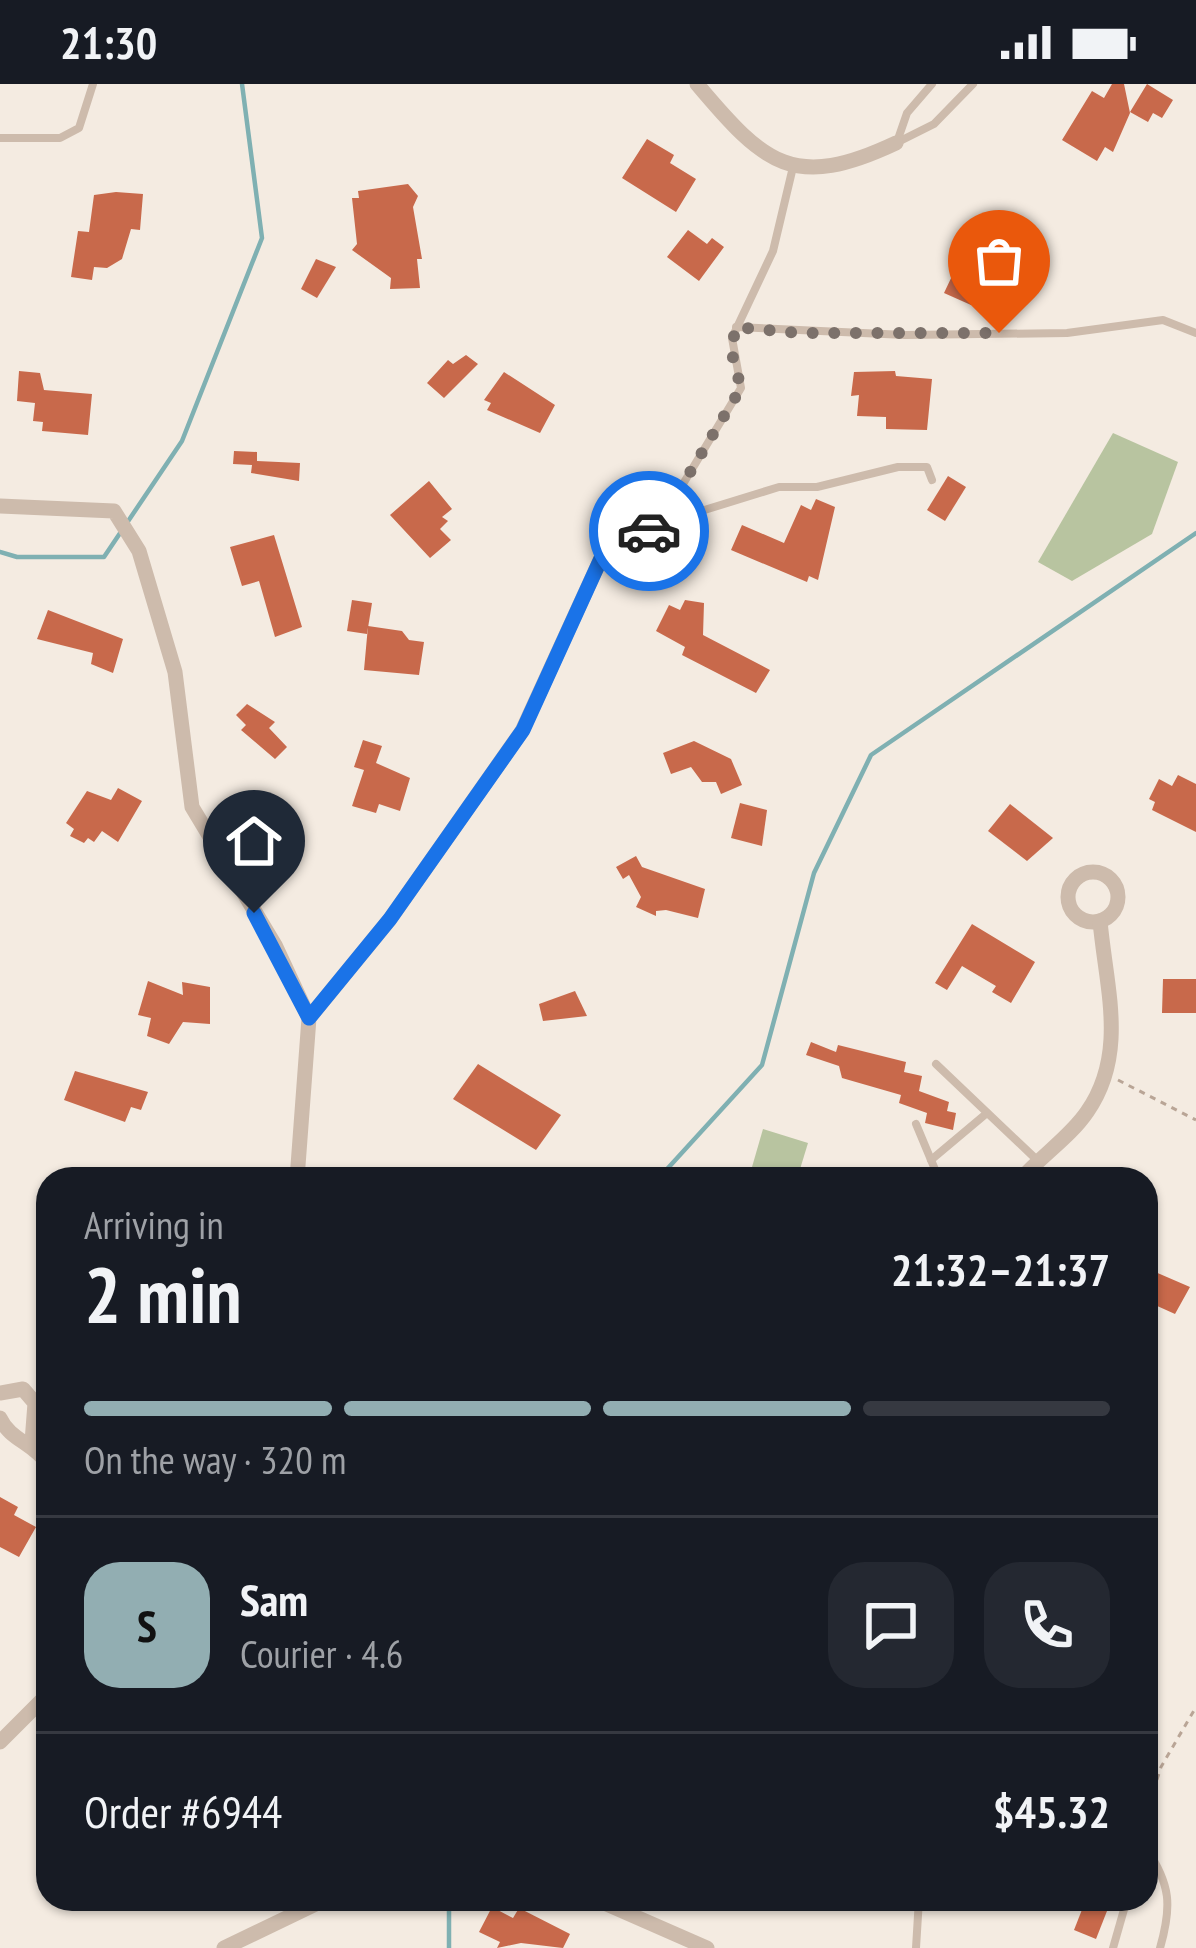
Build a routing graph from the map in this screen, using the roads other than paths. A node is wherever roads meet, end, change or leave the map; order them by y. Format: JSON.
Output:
{"nodes":[{"id":1,"x":93,"y":84,"type":"edge"},
{"id":2,"x":697,"y":84,"type":"edge"},
{"id":3,"x":932,"y":84,"type":"edge"},
{"id":4,"x":973,"y":84,"type":"edge"},
{"id":5,"x":0,"y":138,"type":"edge"},
{"id":6,"x":896,"y":143,"type":"junction"},
{"id":7,"x":793,"y":167,"type":"junction"},
{"id":8,"x":736,"y":327,"type":"junction"},
{"id":9,"x":1196,"y":332,"type":"edge"},
{"id":10,"x":932,"y":480,"type":"dead end"},
{"id":11,"x":0,"y":506,"type":"edge"},
{"id":12,"x":686,"y":516,"type":"junction"},
{"id":13,"x":619,"y":519,"type":"joint"},
{"id":14,"x":1100,"y":921,"type":"dead end"},
{"id":15,"x":309,"y":1018,"type":"junction"},
{"id":16,"x":935,"y":1064,"type":"dead end"},
{"id":17,"x":987,"y":1113,"type":"junction"},
{"id":18,"x":916,"y":1124,"type":"dead end"},
{"id":19,"x":931,"y":1160,"type":"junction"},
{"id":20,"x":1038,"y":1161,"type":"junction"},
{"id":21,"x":298,"y":1167,"type":"edge"},
{"id":22,"x":934,"y":1167,"type":"edge"},
{"id":23,"x":1032,"y":1167,"type":"edge"},
{"id":24,"x":0,"y":1393,"type":"edge"},
{"id":25,"x":0,"y":1418,"type":"edge"},
{"id":26,"x":32,"y":1442,"type":"junction"},
{"id":27,"x":36,"y":1448,"type":"edge"},
{"id":28,"x":36,"y":1706,"type":"edge"},
{"id":29,"x":0,"y":1742,"type":"edge"},
{"id":30,"x":1158,"y":1867,"type":"edge"},
{"id":31,"x":301,"y":1911,"type":"edge"},
{"id":32,"x":622,"y":1911,"type":"edge"},
{"id":33,"x":918,"y":1911,"type":"edge"},
{"id":34,"x":1124,"y":1911,"type":"edge"},
{"id":35,"x":224,"y":1948,"type":"edge"},
{"id":36,"x":707,"y":1948,"type":"edge"},
{"id":37,"x":916,"y":1948,"type":"edge"},
{"id":38,"x":1113,"y":1948,"type":"edge"},
{"id":39,"x":1160,"y":1948,"type":"edge"}],
"edges":[{"from":1,"to":5,"type":"lane"},
{"from":2,"to":7,"type":"street"},
{"from":3,"to":6,"type":"lane"},
{"from":4,"to":6,"type":"lane"},
{"from":6,"to":7,"type":"street"},
{"from":7,"to":8,"type":"lane"},
{"from":8,"to":9,"type":"lane"},
{"from":8,"to":12,"type":"lane"},
{"from":10,"to":12,"type":"lane"},
{"from":11,"to":15,"type":"street"},
{"from":12,"to":13,"type":"lane"},
{"from":13,"to":15,"type":"street"},
{"from":14,"to":20,"type":"street"},
{"from":15,"to":21,"type":"street"},
{"from":16,"to":17,"type":"lane"},
{"from":17,"to":19,"type":"lane"},
{"from":17,"to":20,"type":"lane"},
{"from":18,"to":19,"type":"lane"},
{"from":19,"to":22,"type":"lane"},
{"from":20,"to":23,"type":"street"},
{"from":24,"to":26,"type":"street"},
{"from":25,"to":26,"type":"street"},
{"from":26,"to":27,"type":"street"},
{"from":28,"to":29,"type":"street"},
{"from":30,"to":39,"type":"lane"},
{"from":31,"to":35,"type":"street"},
{"from":32,"to":36,"type":"street"},
{"from":33,"to":37,"type":"lane"},
{"from":34,"to":38,"type":"lane"}]}
